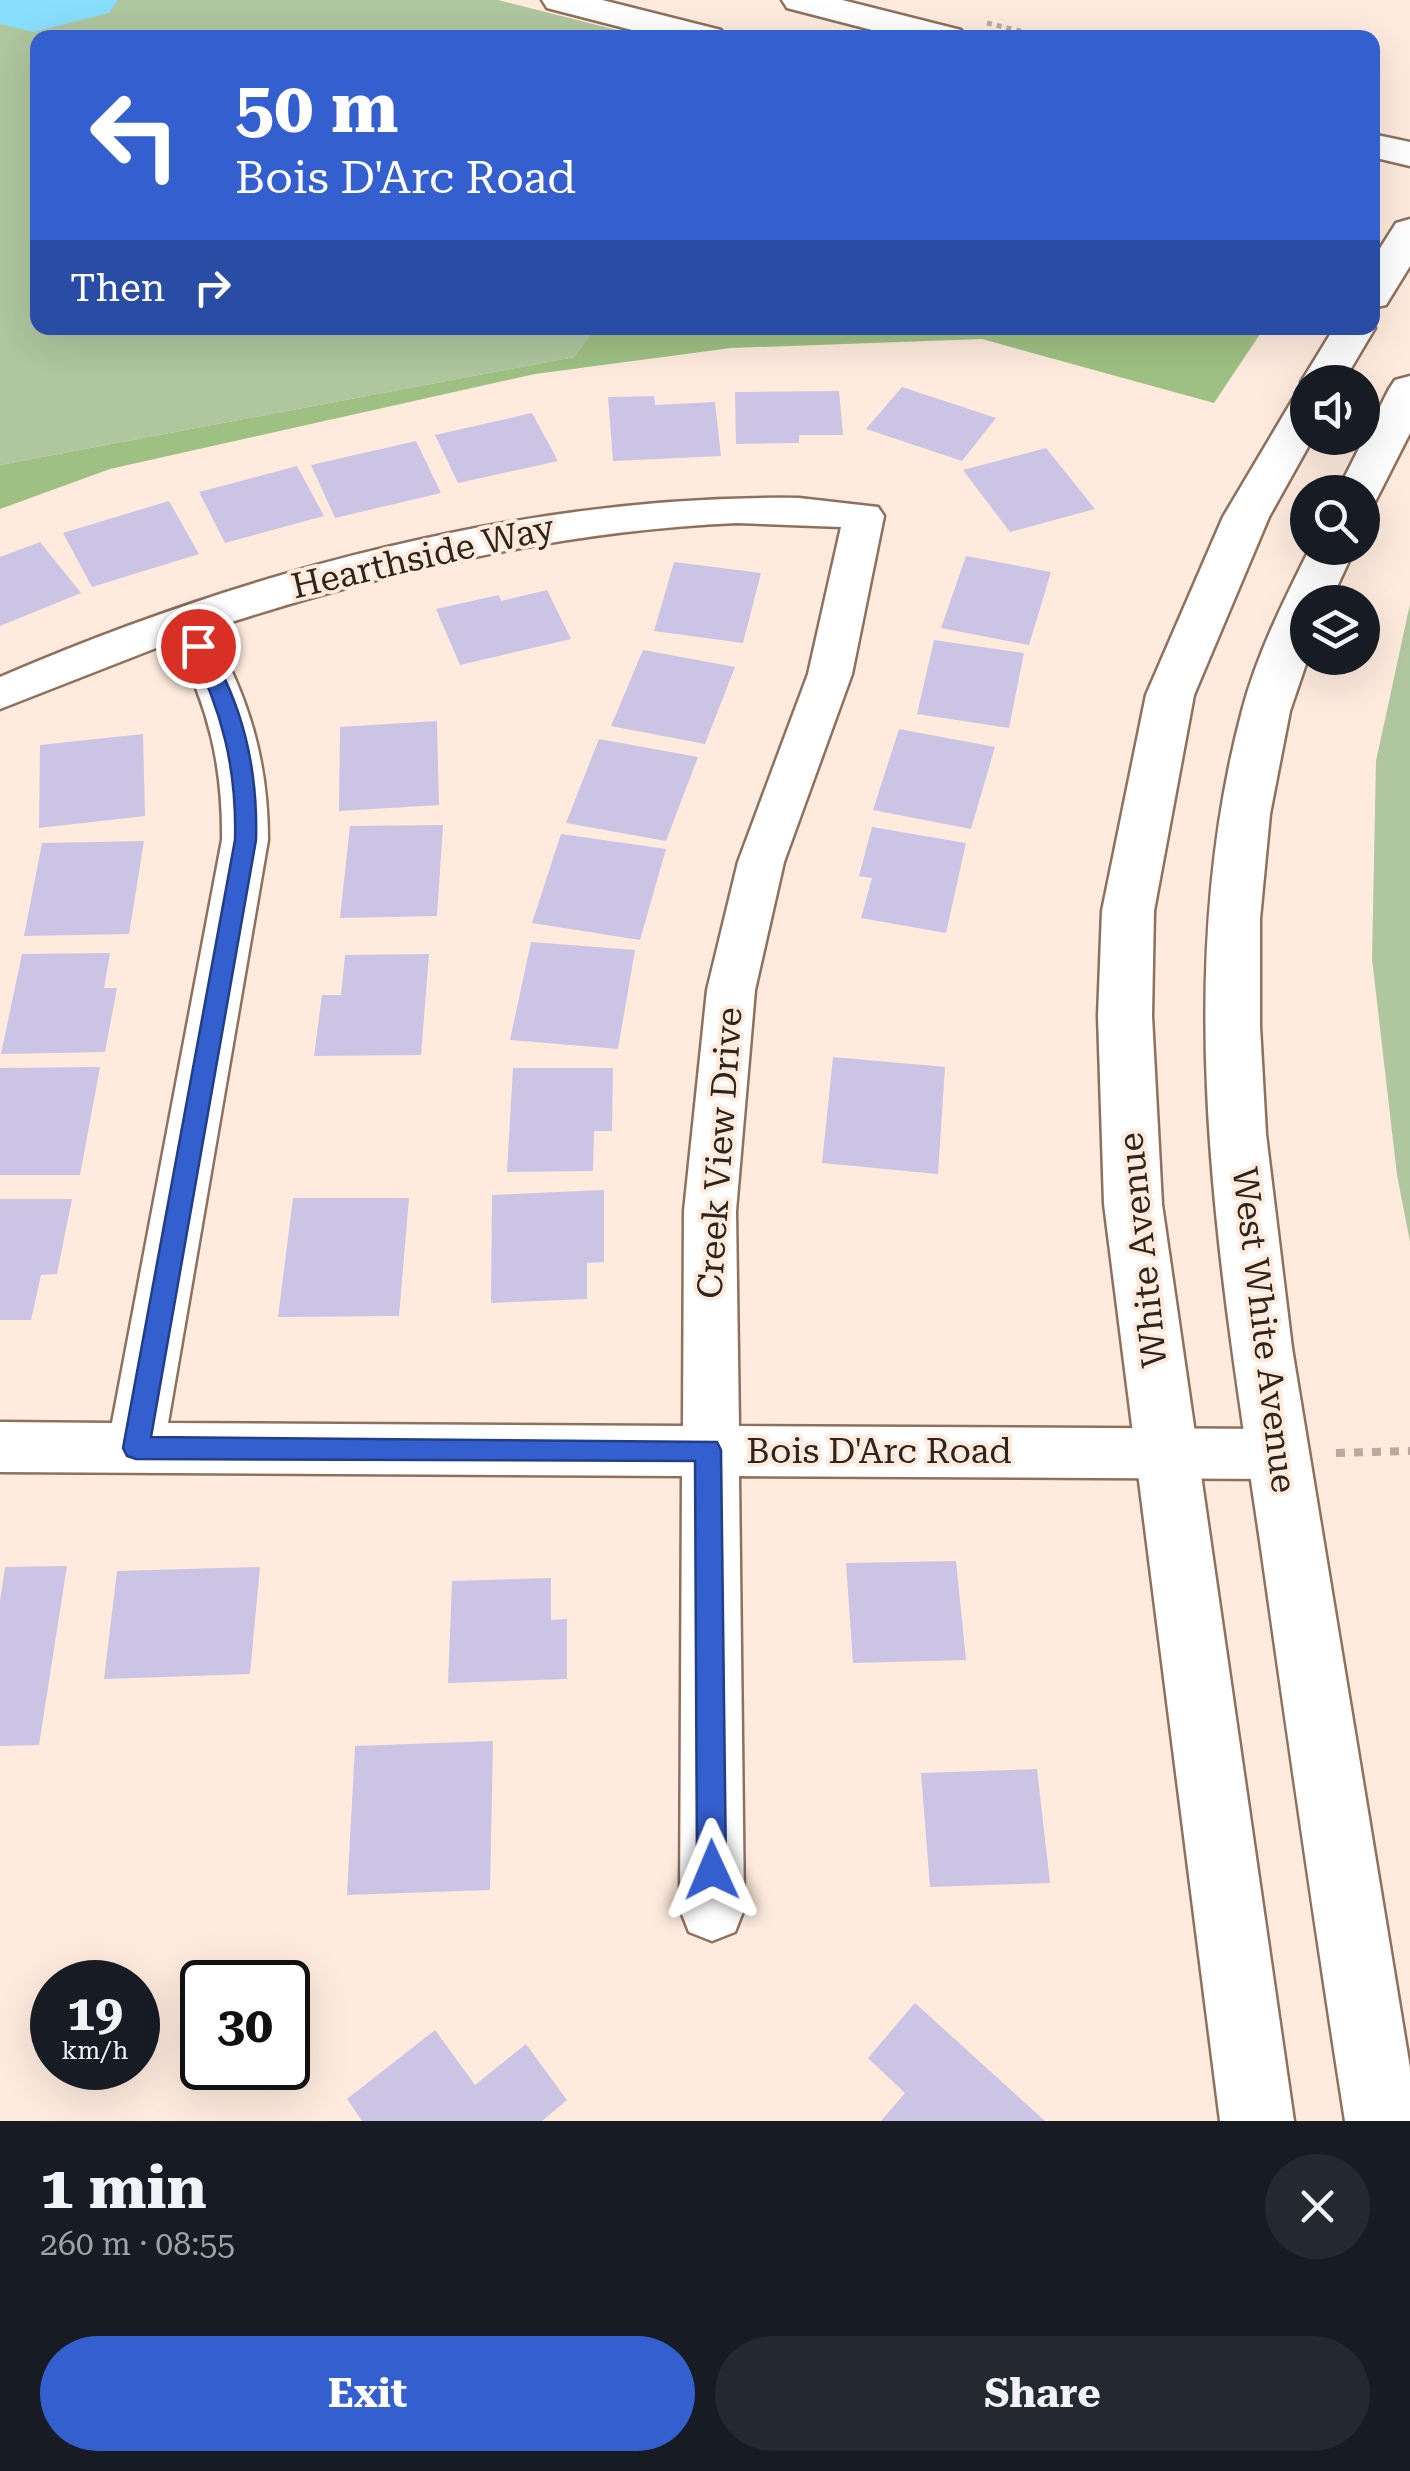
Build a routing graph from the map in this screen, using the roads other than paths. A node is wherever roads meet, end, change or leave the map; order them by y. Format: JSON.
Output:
{"nodes":[{"id":1,"x":560,"y":0,"type":"edge"},
{"id":2,"x":800,"y":0,"type":"edge"},
{"id":3,"x":677,"y":30,"type":"edge"},
{"id":4,"x":917,"y":30,"type":"edge"},
{"id":5,"x":1380,"y":146,"type":"edge"},
{"id":6,"x":1410,"y":154,"type":"edge"},
{"id":7,"x":1380,"y":212,"type":"edge"},
{"id":8,"x":1410,"y":218,"type":"edge"},
{"id":9,"x":1410,"y":230,"type":"edge"},
{"id":10,"x":1380,"y":282,"type":"edge"},
{"id":11,"x":1350,"y":335,"type":"edge"},
{"id":12,"x":1332,"y":365,"type":"edge"},
{"id":13,"x":1410,"y":389,"type":"edge"},
{"id":14,"x":1290,"y":439,"type":"edge"},
{"id":15,"x":1367,"y":475,"type":"edge"},
{"id":16,"x":864,"y":516,"type":"joint"},
{"id":17,"x":1324,"y":565,"type":"edge"},
{"id":18,"x":183,"y":620,"type":"junction"},
{"id":19,"x":0,"y":694,"type":"edge"},
{"id":20,"x":0,"y":1447,"type":"edge"},
{"id":21,"x":136,"y":1448,"type":"junction"},
{"id":22,"x":708,"y":1450,"type":"junction"},
{"id":23,"x":1166,"y":1452,"type":"junction"},
{"id":24,"x":1278,"y":1454,"type":"junction"},
{"id":25,"x":712,"y":1909,"type":"dead end"},
{"id":26,"x":1257,"y":2121,"type":"edge"},
{"id":27,"x":1382,"y":2121,"type":"edge"}],
"edges":[{"from":1,"to":3,"type":"main road"},
{"from":2,"to":4,"type":"main road"},
{"from":5,"to":6,"type":"main road"},
{"from":7,"to":8,"type":"main road"},
{"from":9,"to":10,"type":"main road"},
{"from":11,"to":12,"type":"main road"},
{"from":13,"to":15,"type":"main road"},
{"from":14,"to":23,"type":"main road","name":"White Avenue"},
{"from":16,"to":18,"type":"street","name":"Hearthside Way"},
{"from":16,"to":22,"type":"street","name":"Creek View Drive"},
{"from":17,"to":24,"type":"main road","name":"West White Avenue"},
{"from":18,"to":19,"type":"street","name":"Hearthside Way"},
{"from":18,"to":21,"type":"street"},
{"from":20,"to":21,"type":"street","name":"Bois D'Arc Road"},
{"from":21,"to":22,"type":"street","name":"Bois D'Arc Road"},
{"from":22,"to":23,"type":"street","name":"Bois D'Arc Road"},
{"from":22,"to":25,"type":"street","name":"Creek View Drive"},
{"from":23,"to":24,"type":"street","name":"Bois D'Arc Road"},
{"from":23,"to":26,"type":"main road","name":"White Avenue"},
{"from":24,"to":27,"type":"main road","name":"West White Avenue"}]}
